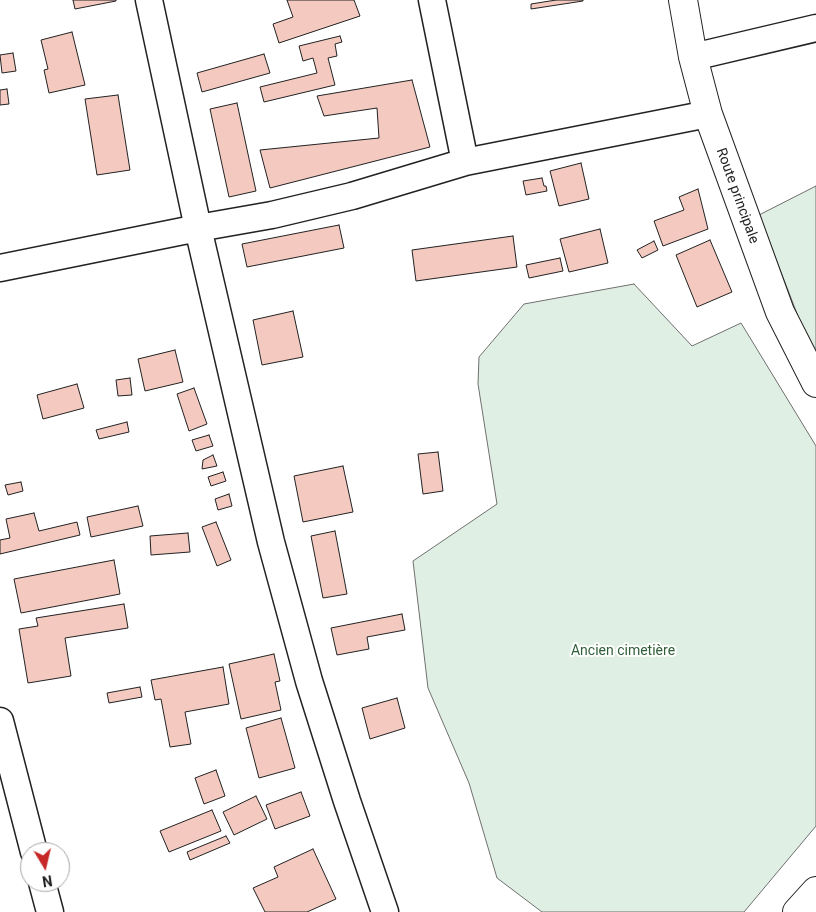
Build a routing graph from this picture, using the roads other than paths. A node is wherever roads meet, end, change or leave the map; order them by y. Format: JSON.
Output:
{"nodes":[{"id":1,"x":149,"y":0,"type":"edge"},
{"id":2,"x":432,"y":0,"type":"edge"},
{"id":3,"x":682,"y":0,"type":"edge"},
{"id":4,"x":816,"y":28,"type":"edge"},
{"id":5,"x":693,"y":57,"type":"junction"},
{"id":6,"x":708,"y":114,"type":"junction"},
{"id":7,"x":465,"y":162,"type":"junction"},
{"id":8,"x":198,"y":228,"type":"junction"},
{"id":9,"x":0,"y":268,"type":"edge"},
{"id":10,"x":816,"y":383,"type":"edge"},
{"id":11,"x":0,"y":722,"type":"edge"},
{"id":12,"x":31,"y":842,"type":"edge"},
{"id":13,"x":816,"y":891,"type":"edge"},
{"id":14,"x":45,"y":892,"type":"edge"},
{"id":15,"x":50,"y":912,"type":"edge"},
{"id":16,"x":384,"y":912,"type":"edge"},
{"id":17,"x":797,"y":912,"type":"edge"}],
"edges":[{"from":1,"to":8,"type":"street"},
{"from":2,"to":7,"type":"street"},
{"from":3,"to":5,"type":"street","name":"Route principale"},
{"from":4,"to":5,"type":"street"},
{"from":5,"to":6,"type":"street","name":"Route principale"},
{"from":6,"to":7,"type":"street"},
{"from":6,"to":10,"type":"street","name":"Route principale"},
{"from":7,"to":8,"type":"street"},
{"from":8,"to":9,"type":"street"},
{"from":8,"to":16,"type":"street"},
{"from":11,"to":12,"type":"street"},
{"from":13,"to":17,"type":"street"},
{"from":14,"to":15,"type":"street"}]}
